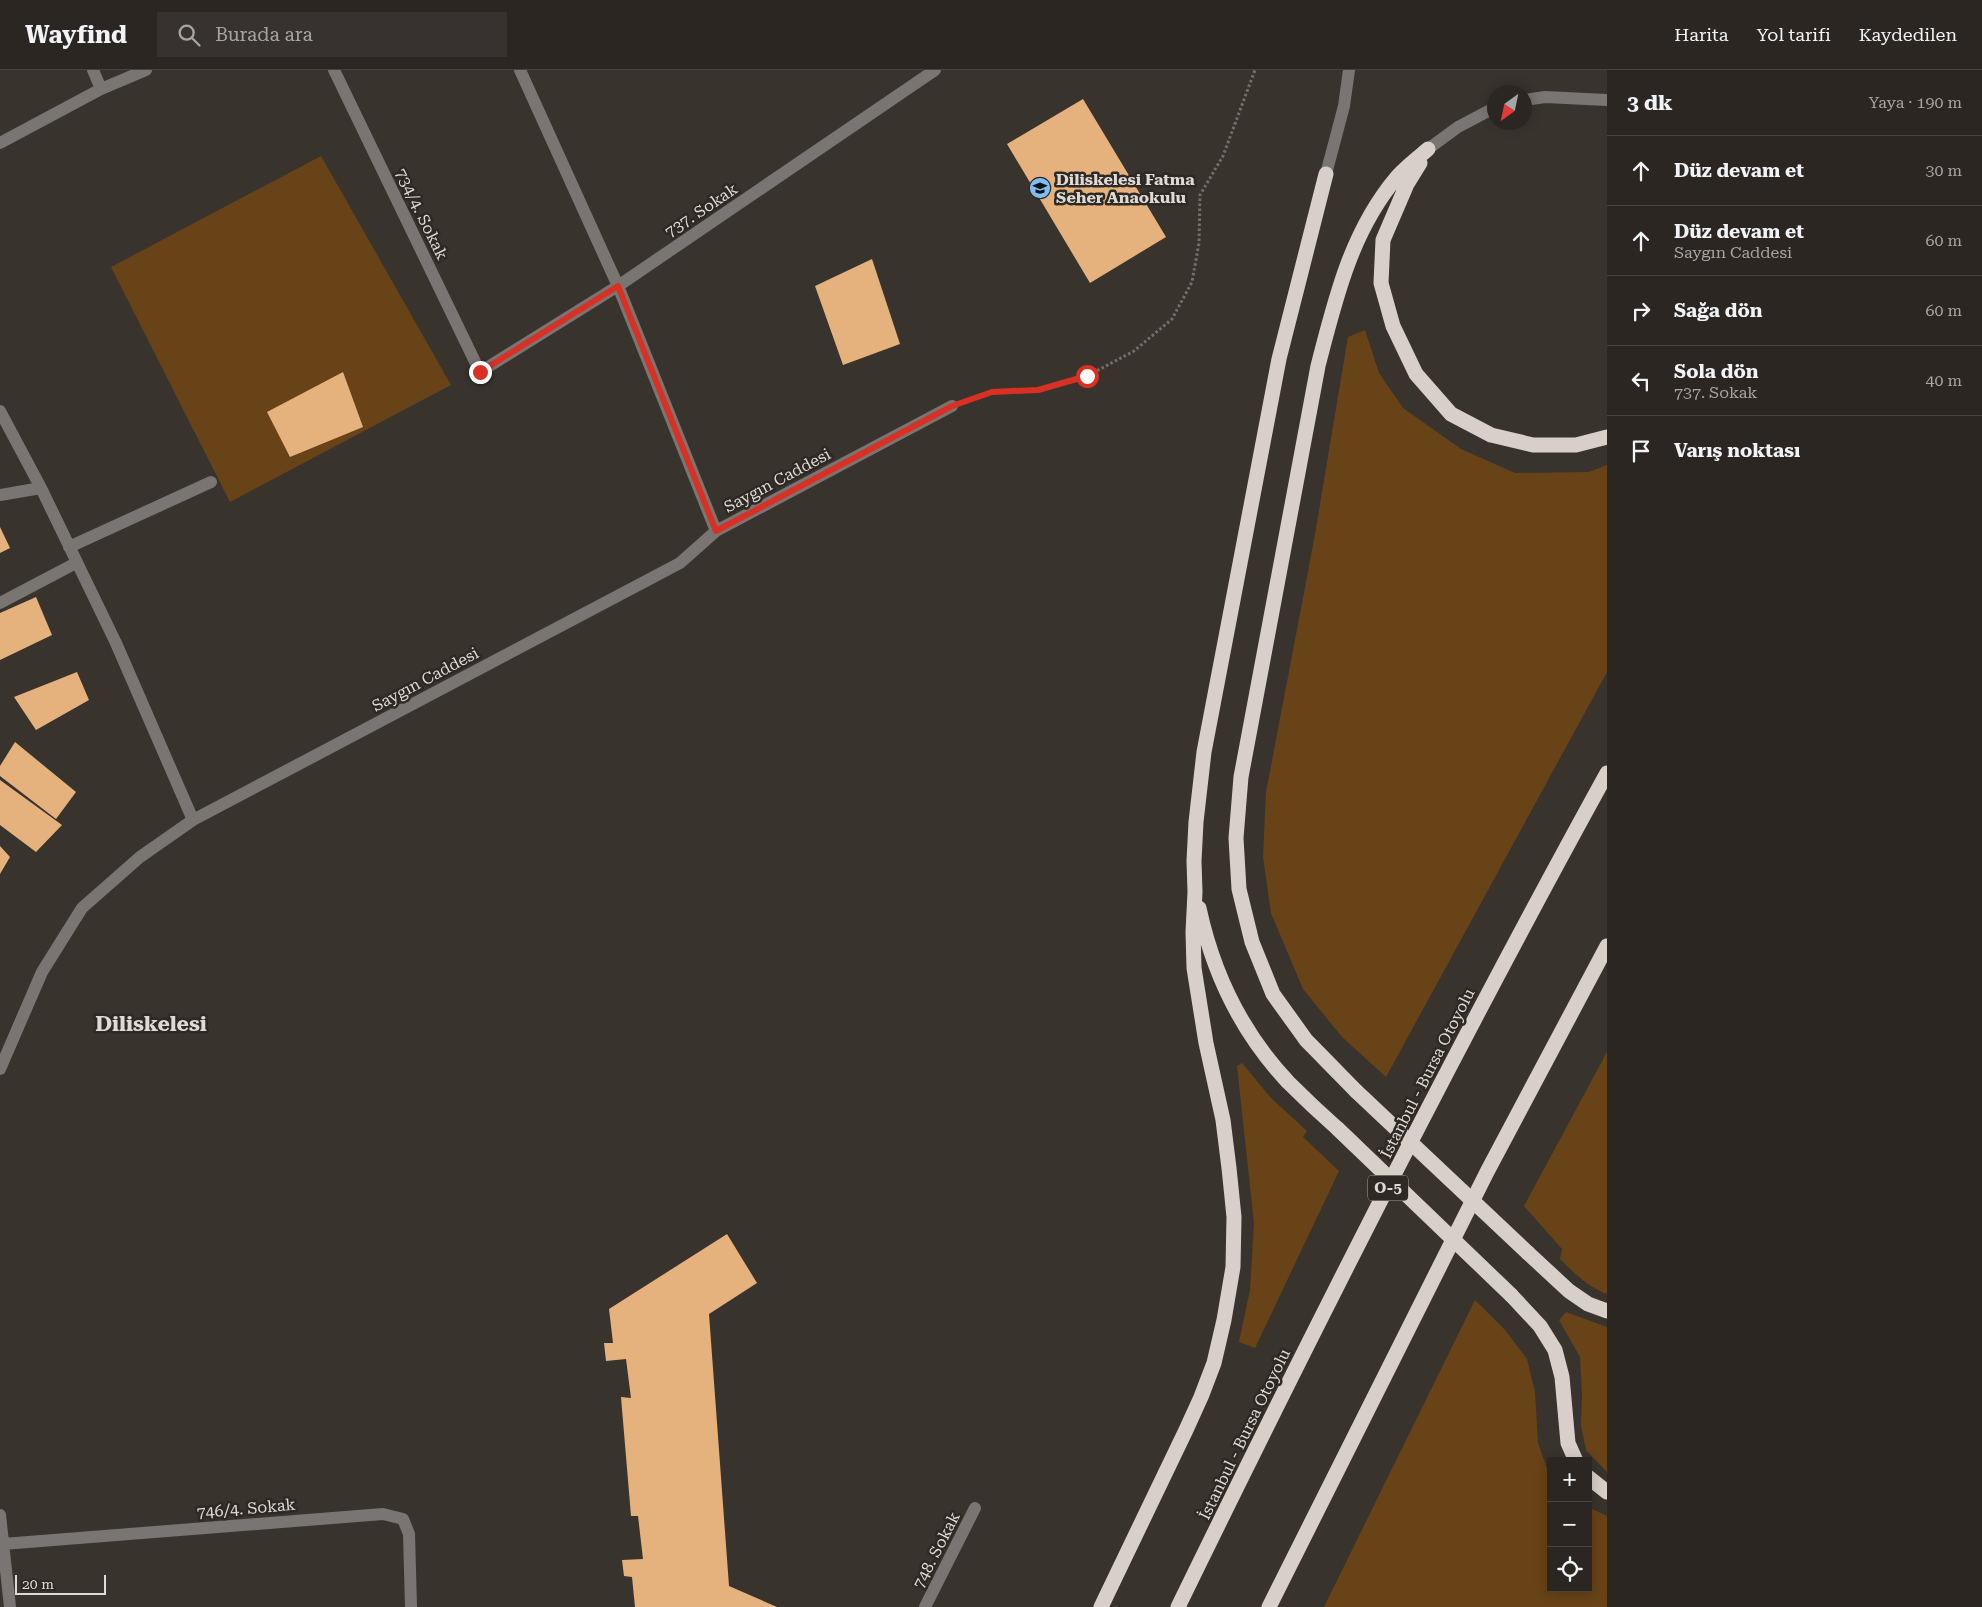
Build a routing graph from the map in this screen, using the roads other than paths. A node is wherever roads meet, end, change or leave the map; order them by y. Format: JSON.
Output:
{"nodes":[{"id":1,"x":94,"y":70,"type":"edge"},
{"id":2,"x":146,"y":70,"type":"edge"},
{"id":3,"x":334,"y":70,"type":"edge"},
{"id":4,"x":520,"y":70,"type":"edge"},
{"id":5,"x":936,"y":70,"type":"edge"},
{"id":6,"x":1349,"y":70,"type":"edge"},
{"id":7,"x":101,"y":89,"type":"junction"},
{"id":8,"x":1532,"y":99,"type":"edge"},
{"id":9,"x":1607,"y":100,"type":"edge"},
{"id":10,"x":1487,"y":112,"type":"edge"},
{"id":11,"x":0,"y":143,"type":"edge"},
{"id":12,"x":1428,"y":149,"type":"junction"},
{"id":13,"x":1326,"y":174,"type":"joint"},
{"id":14,"x":618,"y":286,"type":"junction"},
{"id":15,"x":480,"y":372,"type":"joint"},
{"id":16,"x":952,"y":406,"type":"road end"},
{"id":17,"x":0,"y":411,"type":"edge"},
{"id":18,"x":1607,"y":437,"type":"edge"},
{"id":19,"x":211,"y":482,"type":"dead end"},
{"id":20,"x":41,"y":488,"type":"junction"},
{"id":21,"x":0,"y":495,"type":"edge"},
{"id":22,"x":716,"y":531,"type":"junction"},
{"id":23,"x":69,"y":547,"type":"junction"},
{"id":24,"x":76,"y":563,"type":"junction"},
{"id":25,"x":0,"y":603,"type":"edge"},
{"id":26,"x":1607,"y":773,"type":"edge"},
{"id":27,"x":193,"y":820,"type":"junction"},
{"id":28,"x":1196,"y":892,"type":"junction"},
{"id":29,"x":1607,"y":946,"type":"edge"},
{"id":30,"x":0,"y":1069,"type":"edge"},
{"id":31,"x":1607,"y":1311,"type":"edge"},
{"id":32,"x":1574,"y":1457,"type":"edge"},
{"id":33,"x":1592,"y":1480,"type":"edge"},
{"id":34,"x":1607,"y":1492,"type":"edge"},
{"id":35,"x":975,"y":1508,"type":"dead end"},
{"id":36,"x":0,"y":1516,"type":"edge"},
{"id":37,"x":2,"y":1544,"type":"junction"},
{"id":38,"x":10,"y":1607,"type":"edge"},
{"id":39,"x":412,"y":1607,"type":"edge"},
{"id":40,"x":926,"y":1607,"type":"edge"},
{"id":41,"x":1101,"y":1607,"type":"edge"},
{"id":42,"x":1178,"y":1607,"type":"edge"},
{"id":43,"x":1269,"y":1607,"type":"edge"}],
"edges":[{"from":1,"to":7,"type":"street"},
{"from":2,"to":7,"type":"street"},
{"from":3,"to":15,"type":"street","name":"734/4. Sokak"},
{"from":4,"to":14,"type":"street"},
{"from":5,"to":14,"type":"street","name":"737. Sokak"},
{"from":6,"to":13,"type":"street"},
{"from":7,"to":11,"type":"street"},
{"from":8,"to":9,"type":"street"},
{"from":10,"to":12,"type":"street"},
{"from":12,"to":18,"type":"highway"},
{"from":12,"to":31,"type":"highway","bridge":true},
{"from":13,"to":28,"type":"highway"},
{"from":14,"to":15,"type":"street","name":"737. Sokak"},
{"from":14,"to":22,"type":"street"},
{"from":16,"to":22,"type":"street","name":"Saygın Caddesi"},
{"from":17,"to":20,"type":"street"},
{"from":19,"to":23,"type":"street"},
{"from":20,"to":21,"type":"street"},
{"from":20,"to":23,"type":"street"},
{"from":22,"to":27,"type":"street","name":"Saygın Caddesi"},
{"from":23,"to":24,"type":"street"},
{"from":24,"to":25,"type":"street"},
{"from":24,"to":27,"type":"street"},
{"from":26,"to":42,"type":"highway","name":"İstanbul - Bursa Otoyolu","number":"O-5"},
{"from":27,"to":30,"type":"street","name":"Saygın Caddesi"},
{"from":28,"to":32,"type":"highway","bridge":true},
{"from":28,"to":41,"type":"highway"},
{"from":29,"to":43,"type":"highway"},
{"from":33,"to":34,"type":"highway"},
{"from":35,"to":40,"type":"street","name":"748. Sokak"},
{"from":36,"to":37,"type":"street"},
{"from":37,"to":38,"type":"street"},
{"from":37,"to":39,"type":"street","name":"746/4. Sokak"}]}
